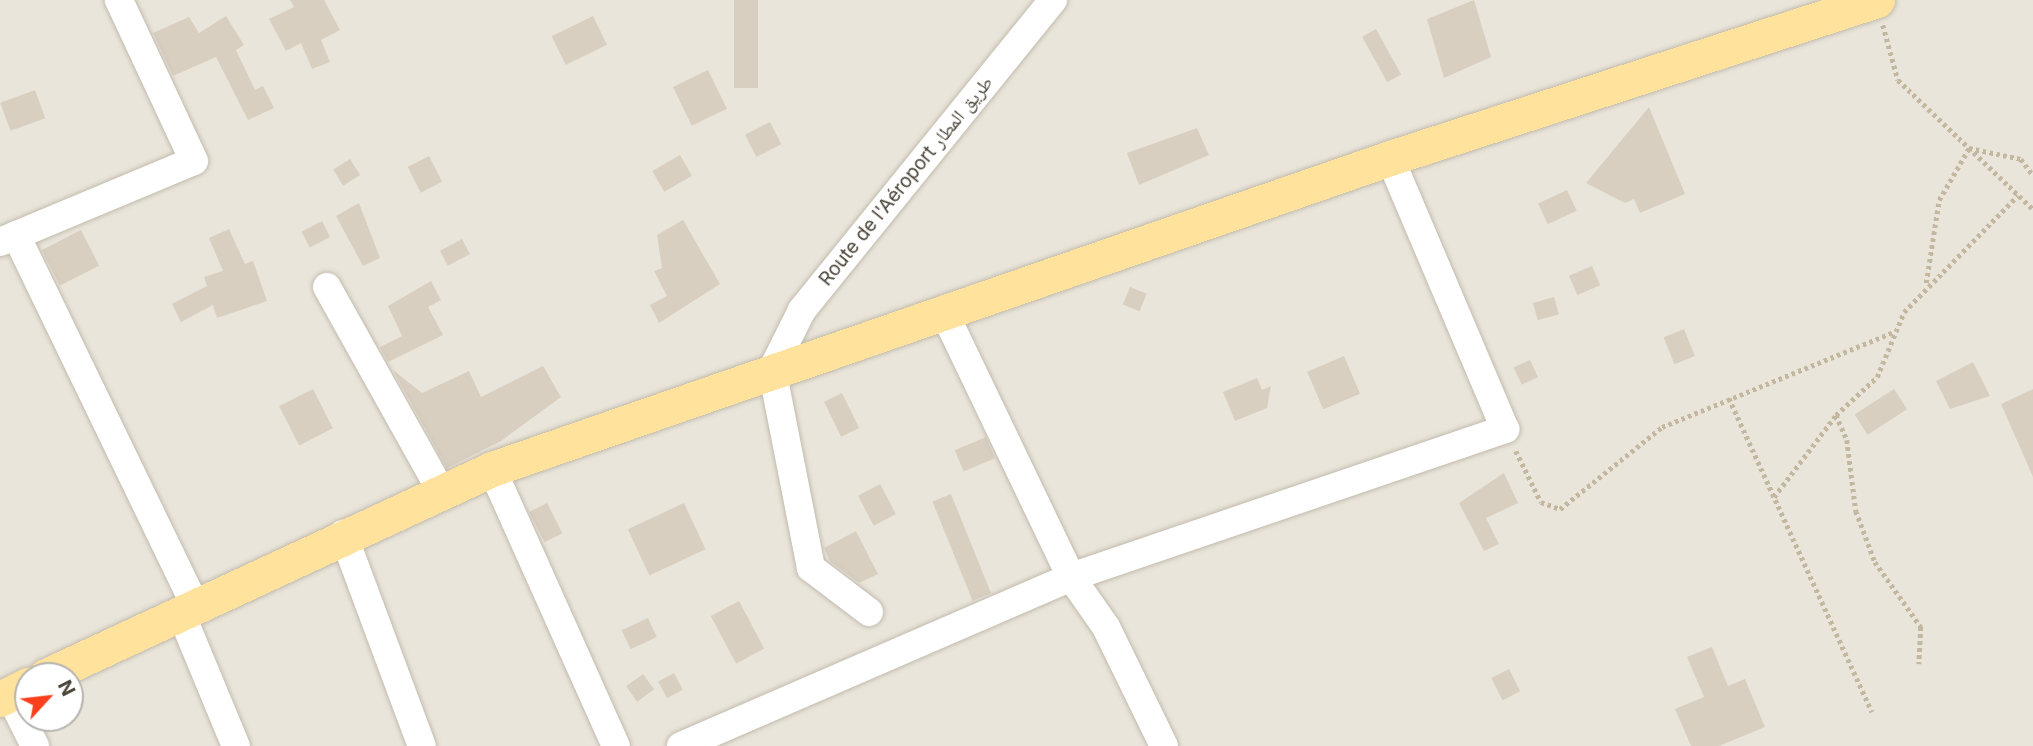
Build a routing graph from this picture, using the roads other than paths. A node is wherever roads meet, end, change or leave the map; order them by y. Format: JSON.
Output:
{"nodes":[{"id":1,"x":119,"y":0,"type":"edge"},
{"id":2,"x":1053,"y":0,"type":"edge"},
{"id":3,"x":1877,"y":0,"type":"edge"},
{"id":4,"x":1390,"y":158,"type":"junction"},
{"id":5,"x":8,"y":239,"type":"edge"},
{"id":6,"x":327,"y":286,"type":"dead end"},
{"id":7,"x":943,"y":310,"type":"junction"},
{"id":8,"x":772,"y":370,"type":"junction"},
{"id":9,"x":492,"y":469,"type":"junction"},
{"id":10,"x":441,"y":491,"type":"junction"},
{"id":11,"x":343,"y":534,"type":"junction"},
{"id":12,"x":1071,"y":577,"type":"junction"},
{"id":13,"x":187,"y":608,"type":"junction"},
{"id":14,"x":869,"y":611,"type":"dead end"},
{"id":15,"x":75,"y":662,"type":"edge"},
{"id":16,"x":12,"y":693,"type":"edge"},
{"id":17,"x":35,"y":746,"type":"edge"},
{"id":18,"x":236,"y":746,"type":"edge"},
{"id":19,"x":422,"y":746,"type":"edge"},
{"id":20,"x":616,"y":746,"type":"edge"},
{"id":21,"x":681,"y":746,"type":"edge"},
{"id":22,"x":1164,"y":746,"type":"edge"}],
"edges":[{"from":1,"to":5,"type":"street"},
{"from":2,"to":8,"type":"street","name":"Route de l'Aéroport طريق المطار"},
{"from":3,"to":4,"type":"main road"},
{"from":4,"to":7,"type":"main road"},
{"from":4,"to":12,"type":"street"},
{"from":5,"to":13,"type":"street"},
{"from":6,"to":10,"type":"street"},
{"from":7,"to":8,"type":"main road"},
{"from":7,"to":12,"type":"street"},
{"from":8,"to":9,"type":"main road"},
{"from":8,"to":14,"type":"street"},
{"from":9,"to":10,"type":"main road"},
{"from":9,"to":20,"type":"street"},
{"from":10,"to":11,"type":"main road"},
{"from":11,"to":13,"type":"main road"},
{"from":11,"to":19,"type":"street"},
{"from":12,"to":21,"type":"street"},
{"from":12,"to":22,"type":"street"},
{"from":13,"to":15,"type":"main road"},
{"from":13,"to":18,"type":"street"},
{"from":16,"to":17,"type":"street"}]}
